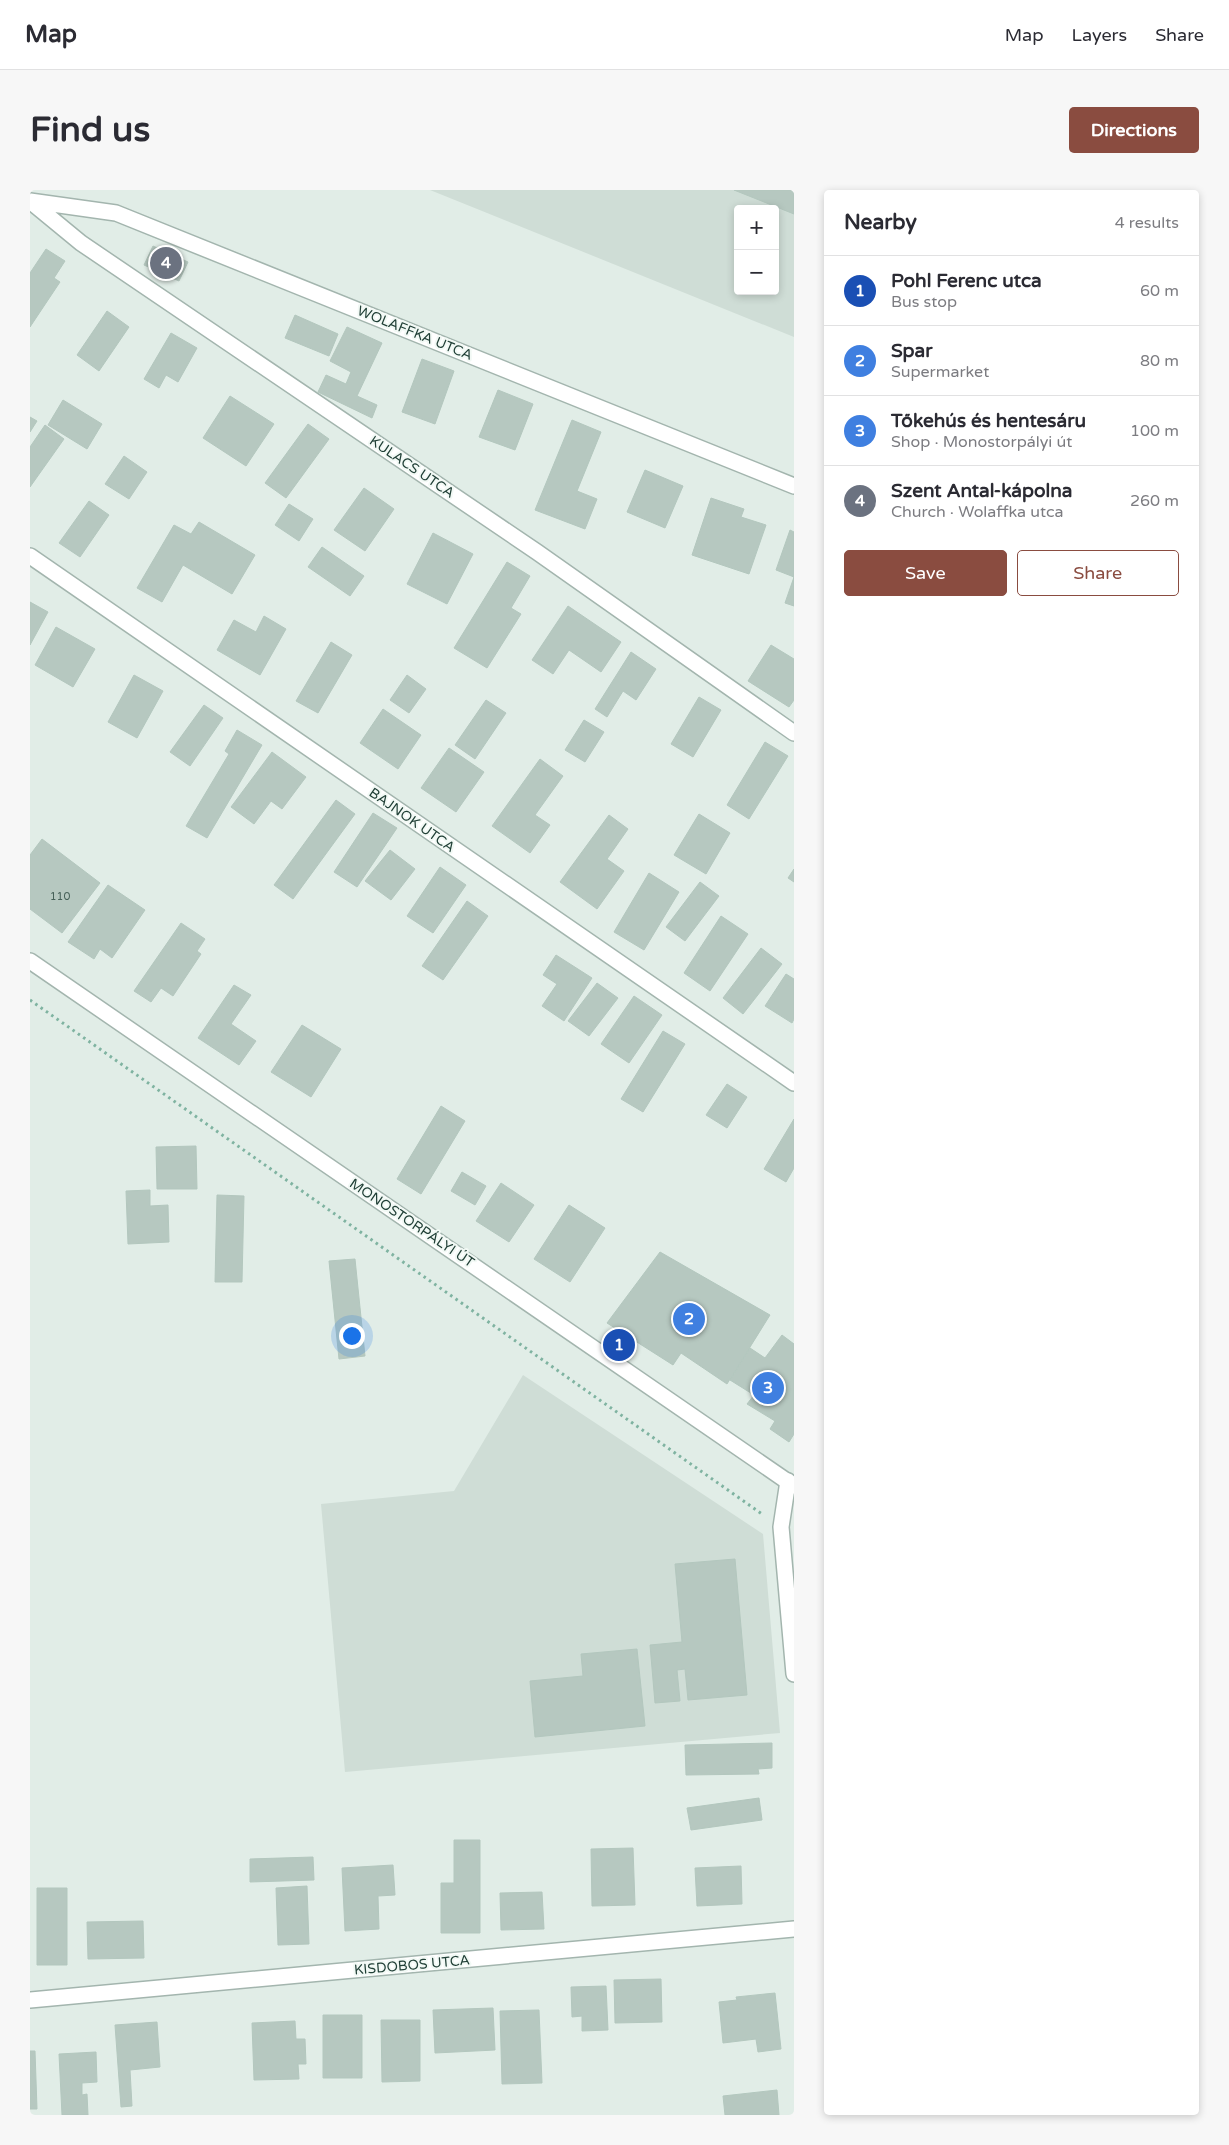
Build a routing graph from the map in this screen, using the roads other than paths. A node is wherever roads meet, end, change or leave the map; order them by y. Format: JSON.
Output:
{"nodes":[{"id":1,"x":30,"y":201,"type":"edge"},
{"id":2,"x":794,"y":486,"type":"edge"},
{"id":3,"x":30,"y":556,"type":"edge"},
{"id":4,"x":794,"y":733,"type":"edge"},
{"id":5,"x":30,"y":961,"type":"edge"},
{"id":6,"x":794,"y":1083,"type":"edge"},
{"id":7,"x":791,"y":1484,"type":"edge"},
{"id":8,"x":794,"y":1674,"type":"edge"},
{"id":9,"x":794,"y":1929,"type":"edge"},
{"id":10,"x":30,"y":2000,"type":"edge"}],
"edges":[{"from":1,"to":2,"type":"street","name":"WOLAFFKA UTCA"},
{"from":1,"to":4,"type":"street","name":"KULACS UTCA"},
{"from":3,"to":6,"type":"street","name":"BAJNOK UTCA"},
{"from":5,"to":7,"type":"street","name":"MONOSTORPÁLYI ÚT"},
{"from":7,"to":8,"type":"street"},
{"from":9,"to":10,"type":"street","name":"KISDOBOS UTCA"}]}
